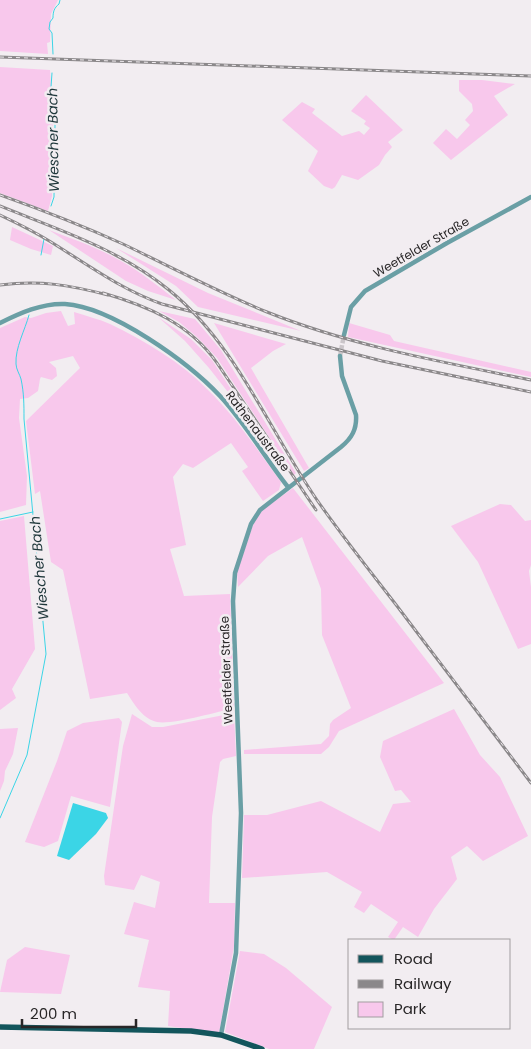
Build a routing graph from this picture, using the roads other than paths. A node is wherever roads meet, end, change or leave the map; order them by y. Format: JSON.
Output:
{"nodes":[{"id":1,"x":531,"y":196,"type":"edge"},
{"id":2,"x":0,"y":323,"type":"edge"},
{"id":3,"x":344,"y":335,"type":"tunnel mouth"},
{"id":4,"x":340,"y":356,"type":"tunnel mouth"},
{"id":5,"x":288,"y":487,"type":"junction"},
{"id":6,"x":0,"y":1028,"type":"edge"},
{"id":7,"x":221,"y":1035,"type":"junction"},
{"id":8,"x":262,"y":1049,"type":"edge"}],
"edges":[{"from":1,"to":3,"type":"street","name":"Weetfelder Straße"},
{"from":2,"to":5,"type":"street","name":"Rathenaustraße"},
{"from":4,"to":5,"type":"street","name":"Weetfelder Straße"},
{"from":5,"to":7,"type":"street","name":"Weetfelder Straße"},
{"from":6,"to":7,"type":"main road"},
{"from":7,"to":8,"type":"main road"}]}
